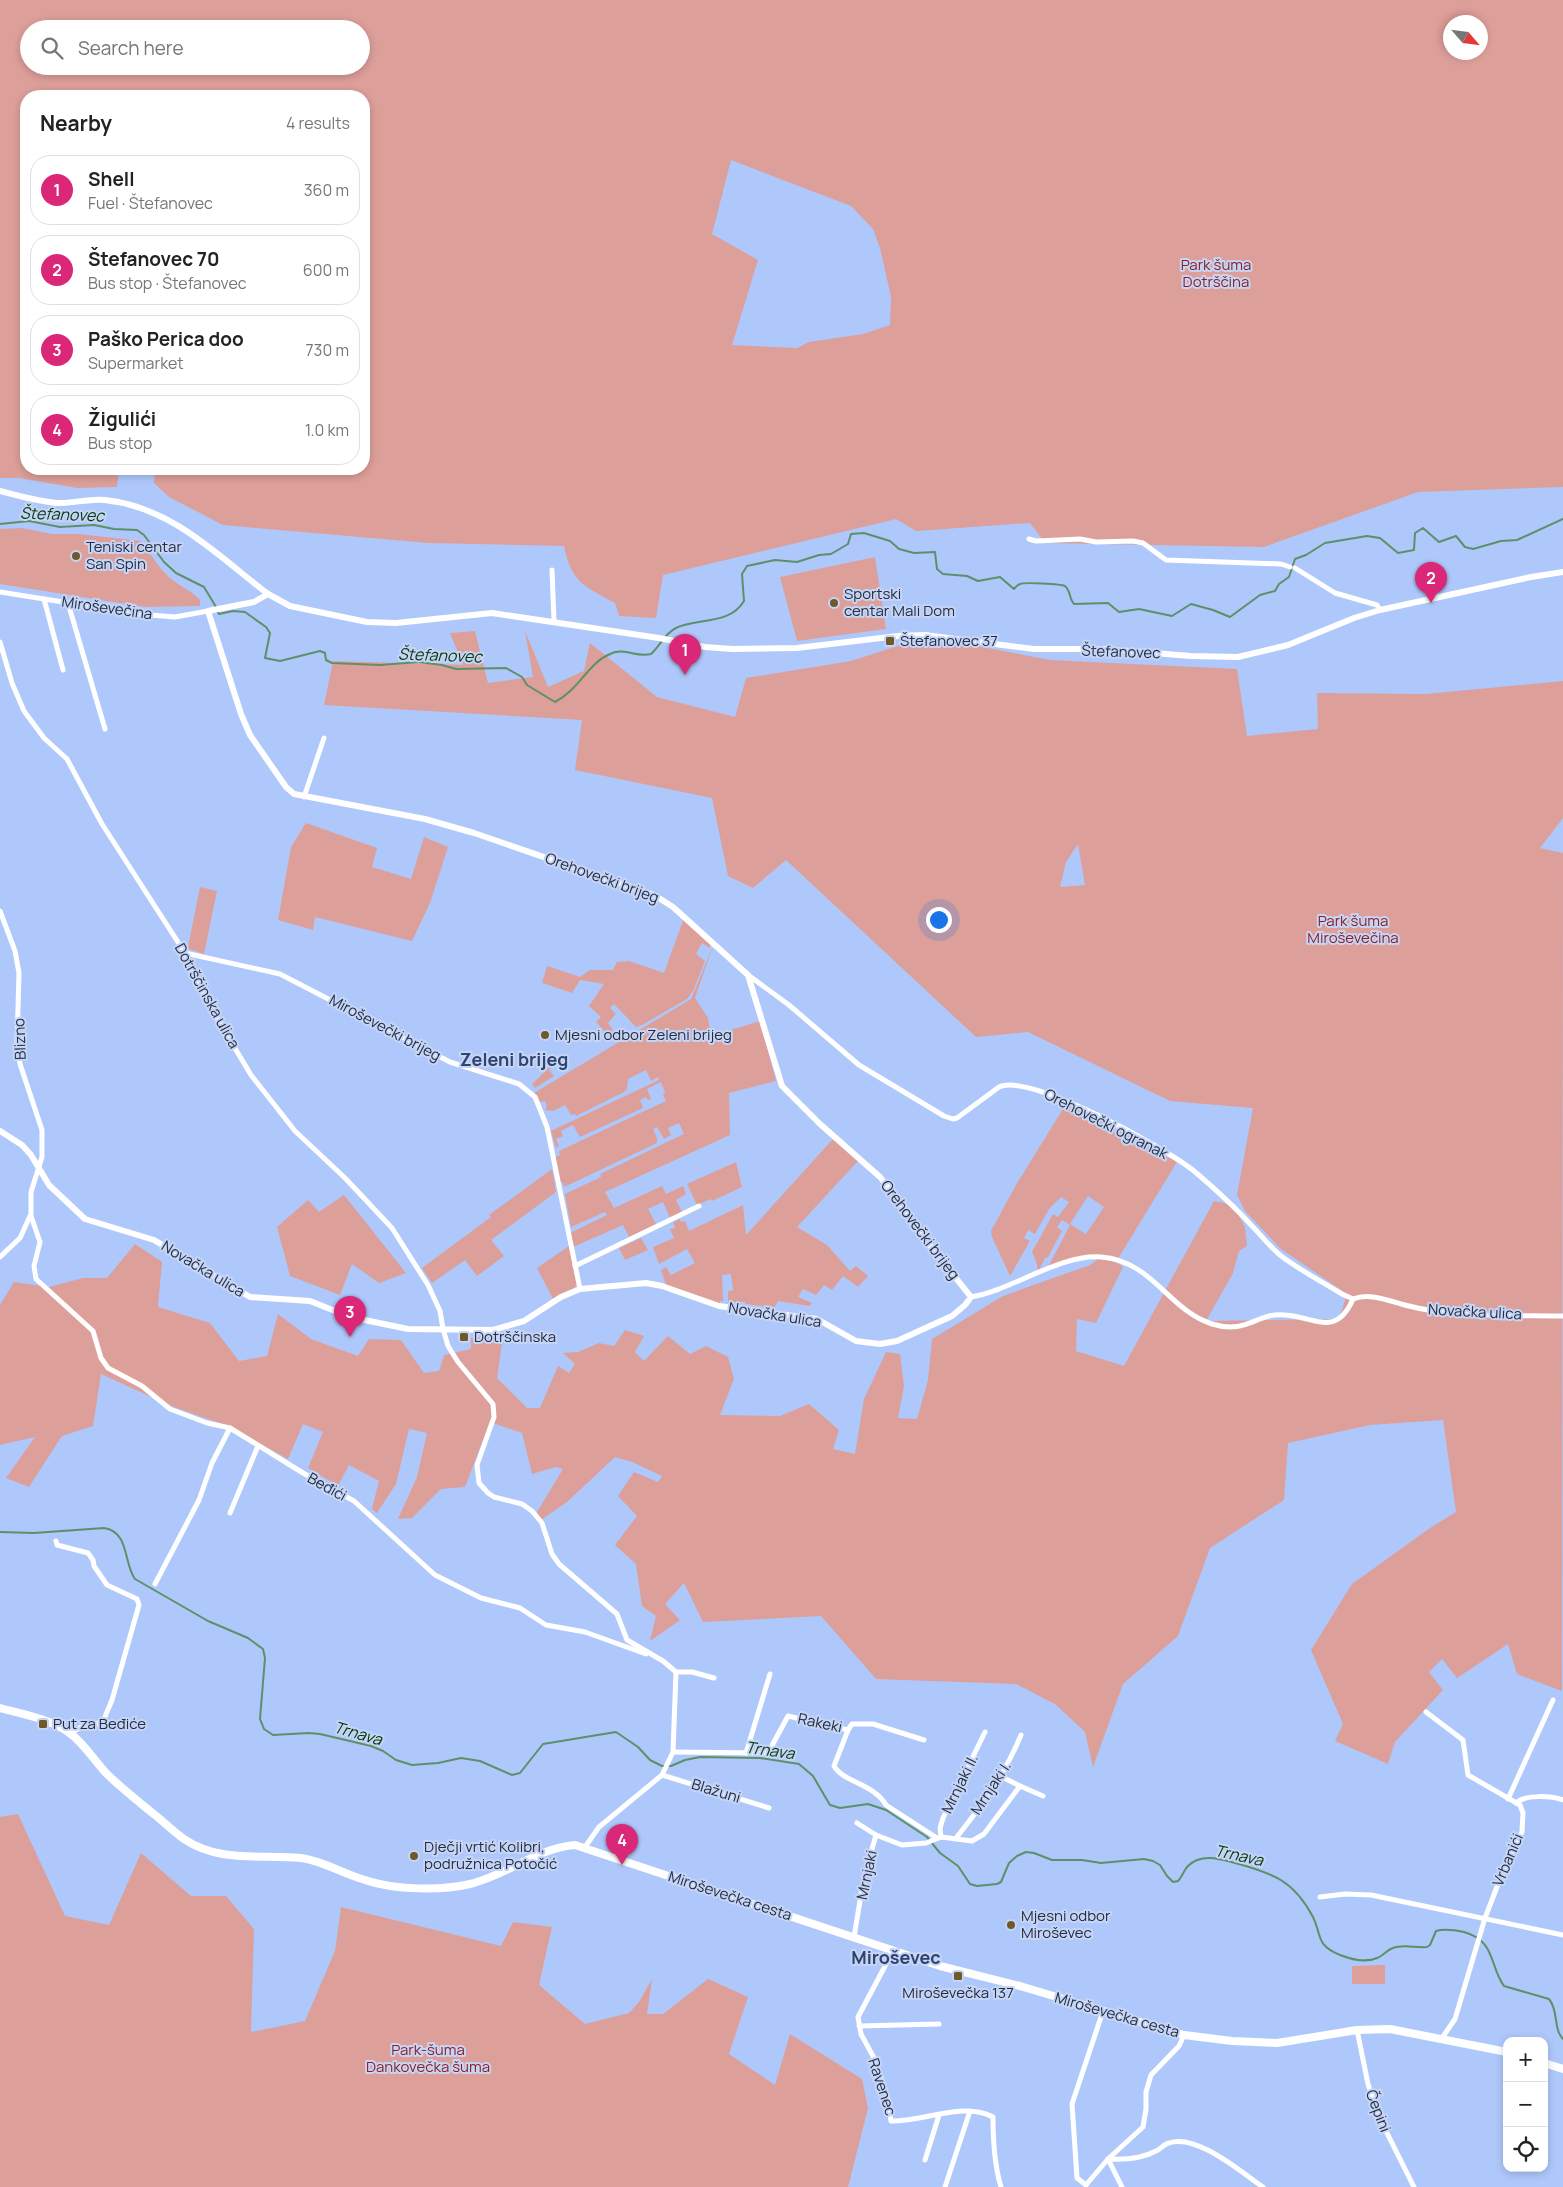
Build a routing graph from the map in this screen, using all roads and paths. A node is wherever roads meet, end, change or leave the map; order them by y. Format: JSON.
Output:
{"nodes":[{"id":1,"x":0,"y":491,"type":"edge"},
{"id":2,"x":1029,"y":539,"type":"dead end"},
{"id":3,"x":552,"y":570,"type":"dead end"},
{"id":4,"x":1563,"y":572,"type":"edge"},
{"id":5,"x":0,"y":592,"type":"edge"},
{"id":6,"x":268,"y":594,"type":"junction"},
{"id":7,"x":44,"y":599,"type":"junction"},
{"id":8,"x":68,"y":603,"type":"junction"},
{"id":9,"x":213,"y":609,"type":"junction"},
{"id":10,"x":1380,"y":610,"type":"junction"},
{"id":11,"x":554,"y":621,"type":"junction"},
{"id":12,"x":0,"y":642,"type":"edge"},
{"id":13,"x":63,"y":670,"type":"dead end"},
{"id":14,"x":105,"y":729,"type":"dead end"},
{"id":15,"x":324,"y":738,"type":"dead end"},
{"id":16,"x":304,"y":798,"type":"junction"},
{"id":17,"x":0,"y":911,"type":"edge"},
{"id":18,"x":185,"y":953,"type":"junction"},
{"id":19,"x":748,"y":975,"type":"junction"},
{"id":20,"x":0,"y":1132,"type":"edge"},
{"id":21,"x":39,"y":1166,"type":"junction"},
{"id":22,"x":699,"y":1206,"type":"dead end"},
{"id":23,"x":31,"y":1216,"type":"junction"},
{"id":24,"x":0,"y":1257,"type":"edge"},
{"id":25,"x":575,"y":1266,"type":"junction"},
{"id":26,"x":580,"y":1289,"type":"junction"},
{"id":27,"x":971,"y":1297,"type":"junction"},
{"id":28,"x":1353,"y":1299,"type":"junction"},
{"id":29,"x":1563,"y":1316,"type":"edge"},
{"id":30,"x":443,"y":1329,"type":"junction"},
{"id":31,"x":230,"y":1428,"type":"junction"},
{"id":32,"x":258,"y":1446,"type":"junction"},
{"id":33,"x":230,"y":1513,"type":"dead end"},
{"id":34,"x":56,"y":1540,"type":"dead end"},
{"id":35,"x":155,"y":1584,"type":"dead end"},
{"id":36,"x":648,"y":1654,"type":"junction"},
{"id":37,"x":676,"y":1672,"type":"junction"},
{"id":38,"x":770,"y":1674,"type":"dead end"},
{"id":39,"x":714,"y":1678,"type":"dead end"},
{"id":40,"x":1553,"y":1700,"type":"dead end"},
{"id":41,"x":0,"y":1708,"type":"edge"},
{"id":42,"x":1426,"y":1712,"type":"dead end"},
{"id":43,"x":848,"y":1730,"type":"junction"},
{"id":44,"x":985,"y":1732,"type":"dead end"},
{"id":45,"x":70,"y":1733,"type":"junction"},
{"id":46,"x":1021,"y":1735,"type":"dead end"},
{"id":47,"x":924,"y":1740,"type":"dead end"},
{"id":48,"x":673,"y":1752,"type":"junction"},
{"id":49,"x":746,"y":1753,"type":"junction"},
{"id":50,"x":663,"y":1773,"type":"junction"},
{"id":51,"x":1002,"y":1777,"type":"junction"},
{"id":52,"x":1020,"y":1786,"type":"junction"},
{"id":53,"x":1042,"y":1796,"type":"dead end"},
{"id":54,"x":1508,"y":1799,"type":"junction"},
{"id":55,"x":1563,"y":1800,"type":"edge"},
{"id":56,"x":1516,"y":1803,"type":"junction"},
{"id":57,"x":769,"y":1808,"type":"dead end"},
{"id":58,"x":857,"y":1823,"type":"dead end"},
{"id":59,"x":876,"y":1835,"type":"junction"},
{"id":60,"x":956,"y":1838,"type":"junction"},
{"id":61,"x":937,"y":1839,"type":"junction"},
{"id":62,"x":585,"y":1847,"type":"junction"},
{"id":63,"x":1320,"y":1897,"type":"dead end"},
{"id":64,"x":1485,"y":1918,"type":"junction"},
{"id":65,"x":1563,"y":1935,"type":"edge"},
{"id":66,"x":854,"y":1937,"type":"junction"},
{"id":67,"x":893,"y":1951,"type":"junction"},
{"id":68,"x":1103,"y":2010,"type":"junction"},
{"id":69,"x":939,"y":2024,"type":"dead end"},
{"id":70,"x":860,"y":2026,"type":"junction"},
{"id":71,"x":1357,"y":2030,"type":"junction"},
{"id":72,"x":1184,"y":2035,"type":"junction"},
{"id":73,"x":1442,"y":2038,"type":"junction"},
{"id":74,"x":1503,"y":2051,"type":"edge"},
{"id":75,"x":1548,"y":2064,"type":"edge"},
{"id":76,"x":1563,"y":2069,"type":"edge"},
{"id":77,"x":970,"y":2111,"type":"junction"},
{"id":78,"x":939,"y":2114,"type":"junction"},
{"id":79,"x":1108,"y":2159,"type":"junction"},
{"id":80,"x":925,"y":2160,"type":"dead end"},
{"id":81,"x":1086,"y":2186,"type":"edge"},
{"id":82,"x":945,"y":2187,"type":"edge"},
{"id":83,"x":1002,"y":2187,"type":"edge"},
{"id":84,"x":1122,"y":2187,"type":"edge"},
{"id":85,"x":1263,"y":2187,"type":"edge"},
{"id":86,"x":1414,"y":2187,"type":"edge"}],
"edges":[{"from":1,"to":6,"type":"street"},
{"from":2,"to":10,"type":"street"},
{"from":3,"to":11,"type":"street"},
{"from":4,"to":10,"type":"street","name":"Štefanovec"},
{"from":5,"to":7,"type":"street","name":"Miroševečina"},
{"from":6,"to":9,"type":"street","name":"Miroševečina"},
{"from":6,"to":11,"type":"street"},
{"from":7,"to":8,"type":"street","name":"Miroševečina"},
{"from":7,"to":13,"type":"street"},
{"from":8,"to":9,"type":"street","name":"Miroševečina"},
{"from":8,"to":14,"type":"street"},
{"from":9,"to":16,"type":"street","name":"Orehovečki brijeg"},
{"from":10,"to":11,"type":"street","name":"Štefanovec"},
{"from":12,"to":18,"type":"street","name":"Dotrščinska ulica"},
{"from":15,"to":16,"type":"street"},
{"from":16,"to":19,"type":"street","name":"Orehovečki brijeg"},
{"from":17,"to":21,"type":"street","name":"Blizno"},
{"from":18,"to":25,"type":"street","name":"Miroševečki brijeg"},
{"from":18,"to":30,"type":"street","name":"Dotrščinska ulica"},
{"from":19,"to":27,"type":"street","name":"Orehovečki brijeg"},
{"from":19,"to":28,"type":"street","name":"Orehovečki ogranak"},
{"from":20,"to":21,"type":"street","name":"Novačka ulica"},
{"from":21,"to":23,"type":"street","name":"Blizno"},
{"from":21,"to":30,"type":"street","name":"Novačka ulica"},
{"from":22,"to":25,"type":"street"},
{"from":23,"to":24,"type":"street"},
{"from":23,"to":31,"type":"street","name":"Beđići"},
{"from":25,"to":26,"type":"street","name":"Miroševečki brijeg"},
{"from":26,"to":27,"type":"street","name":"Novačka ulica"},
{"from":26,"to":30,"type":"street","name":"Novačka ulica"},
{"from":27,"to":28,"type":"street"},
{"from":28,"to":29,"type":"street","name":"Novačka ulica"},
{"from":30,"to":36,"type":"street","name":"Dotrščinska ulica"},
{"from":31,"to":32,"type":"street","name":"Beđići"},
{"from":31,"to":35,"type":"street"},
{"from":32,"to":33,"type":"street"},
{"from":32,"to":36,"type":"street","name":"Beđići"},
{"from":34,"to":45,"type":"street"},
{"from":36,"to":37,"type":"street"},
{"from":37,"to":39,"type":"street"},
{"from":37,"to":48,"type":"street"},
{"from":38,"to":49,"type":"street"},
{"from":40,"to":54,"type":"street"},
{"from":41,"to":45,"type":"main road","name":"Miroševečka cesta"},
{"from":42,"to":54,"type":"street"},
{"from":43,"to":47,"type":"street","name":"Rakeki"},
{"from":43,"to":49,"type":"street","name":"Rakeki"},
{"from":43,"to":61,"type":"street"},
{"from":44,"to":61,"type":"street","name":"Mrnjaki II."},
{"from":45,"to":62,"type":"main road","name":"Miroševečka cesta"},
{"from":46,"to":51,"type":"street","name":"Mrnjaki I."},
{"from":48,"to":49,"type":"street","name":"Rakeki"},
{"from":48,"to":50,"type":"street"},
{"from":50,"to":57,"type":"street","name":"Blažuni"},
{"from":50,"to":62,"type":"street"},
{"from":51,"to":52,"type":"street"},
{"from":51,"to":60,"type":"street","name":"Mrnjaki I."},
{"from":52,"to":53,"type":"street"},
{"from":52,"to":60,"type":"street"},
{"from":54,"to":56,"type":"street"},
{"from":55,"to":56,"type":"street"},
{"from":56,"to":64,"type":"street","name":"Vrbanići"},
{"from":58,"to":59,"type":"street"},
{"from":59,"to":61,"type":"street","name":"Mrnjaki"},
{"from":59,"to":66,"type":"street","name":"Mrnjaki"},
{"from":60,"to":61,"type":"street"},
{"from":62,"to":66,"type":"main road","name":"Miroševečka cesta"},
{"from":63,"to":64,"type":"street"},
{"from":64,"to":65,"type":"street"},
{"from":64,"to":73,"type":"street","name":"Vrbanići"},
{"from":66,"to":67,"type":"main road","name":"Miroševečka cesta"},
{"from":67,"to":68,"type":"main road","name":"Miroševečka cesta"},
{"from":67,"to":70,"type":"street"},
{"from":68,"to":72,"type":"main road","name":"Miroševečka cesta"},
{"from":68,"to":81,"type":"street"},
{"from":69,"to":70,"type":"street"},
{"from":70,"to":78,"type":"street","name":"Ravenec"},
{"from":71,"to":72,"type":"main road","name":"Miroševečka cesta"},
{"from":71,"to":73,"type":"main road","name":"Miroševečka cesta"},
{"from":71,"to":86,"type":"street","name":"Čepini"},
{"from":72,"to":79,"type":"street"},
{"from":73,"to":74,"type":"main road","name":"Miroševečka cesta"},
{"from":75,"to":76,"type":"main road"},
{"from":77,"to":78,"type":"street","name":"Ravenec"},
{"from":77,"to":82,"type":"street"},
{"from":77,"to":83,"type":"street","name":"Ravenec"},
{"from":78,"to":80,"type":"street"},
{"from":79,"to":81,"type":"street"},
{"from":79,"to":84,"type":"street"},
{"from":79,"to":85,"type":"street"}]}
